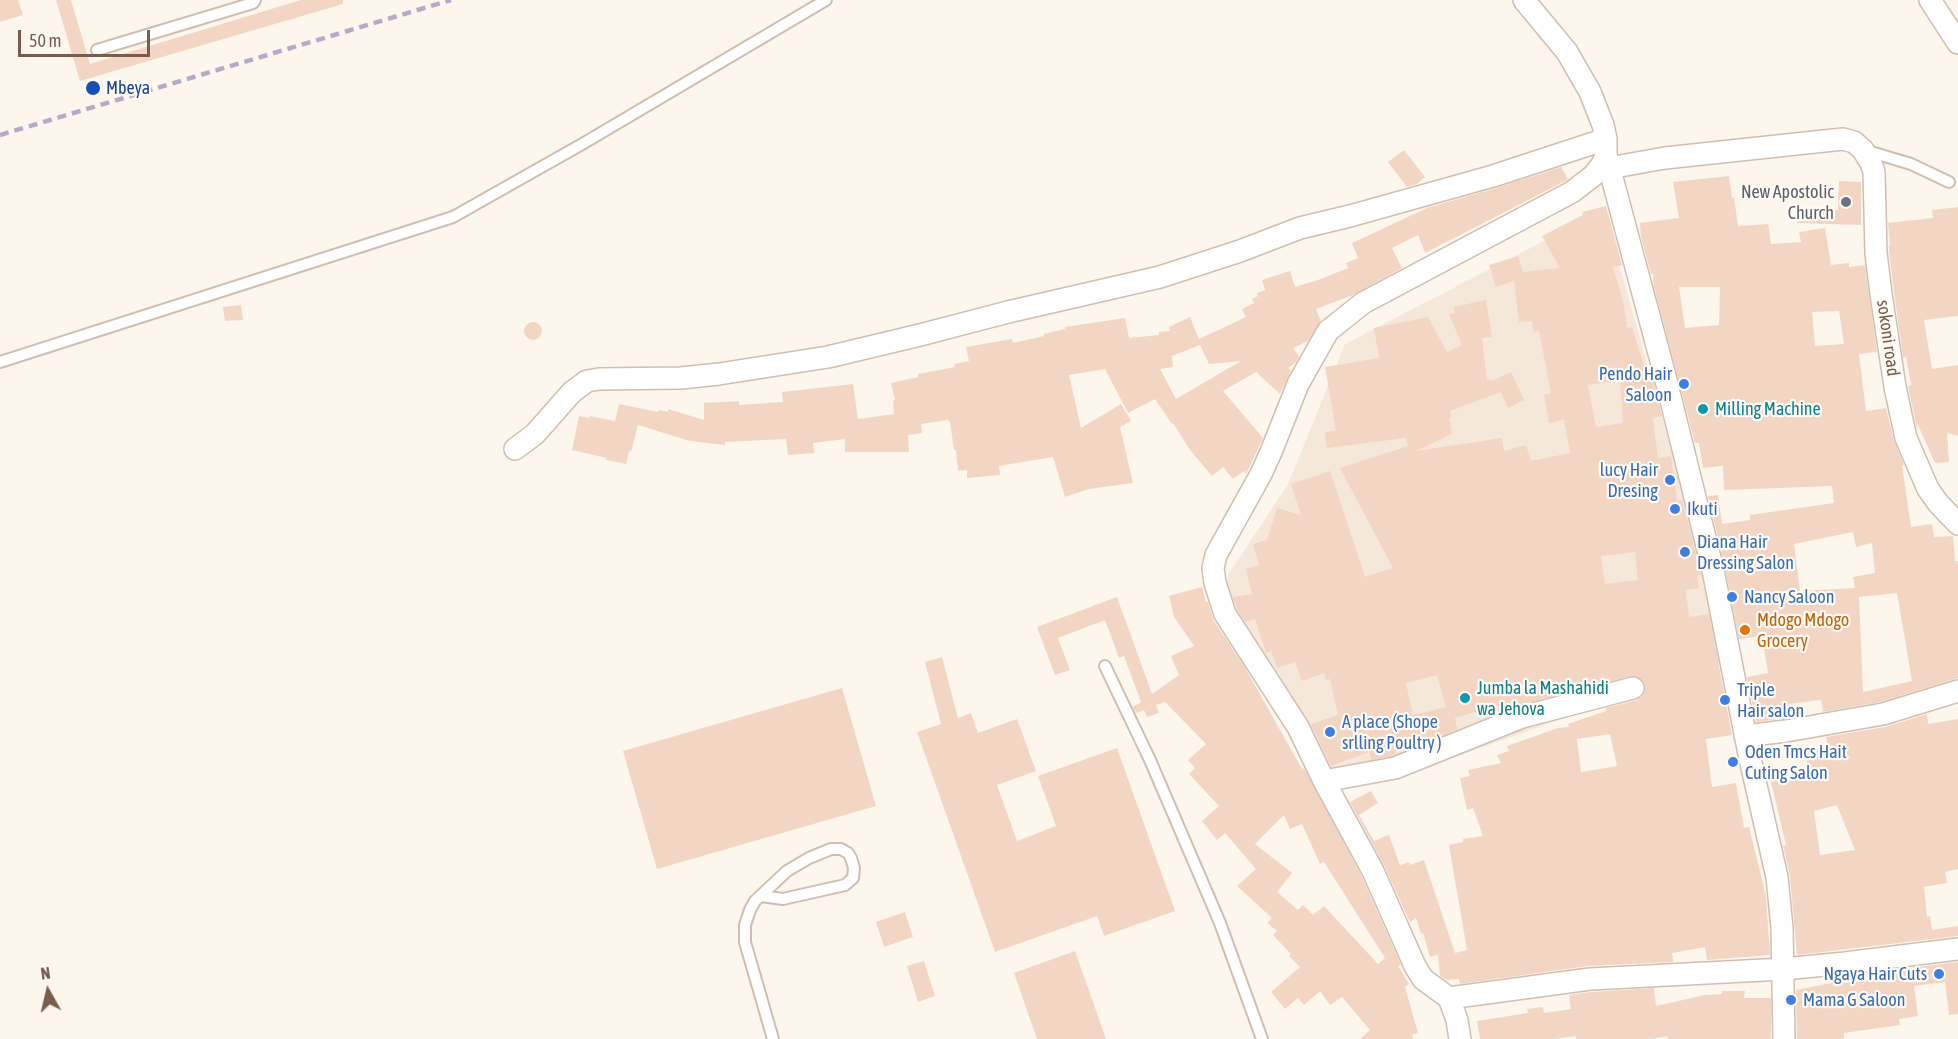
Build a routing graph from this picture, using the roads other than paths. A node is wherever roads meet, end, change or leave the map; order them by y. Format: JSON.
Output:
{"nodes":[{"id":1,"x":255,"y":0,"type":"edge"},
{"id":2,"x":826,"y":0,"type":"edge"},
{"id":3,"x":1524,"y":0,"type":"edge"},
{"id":4,"x":1930,"y":0,"type":"edge"},
{"id":5,"x":1958,"y":43,"type":"edge"},
{"id":6,"x":97,"y":50,"type":"dead end"},
{"id":7,"x":1859,"y":146,"type":"junction"},
{"id":8,"x":1607,"y":154,"type":"junction"},
{"id":9,"x":1949,"y":182,"type":"dead end"},
{"id":10,"x":0,"y":362,"type":"edge"},
{"id":11,"x":515,"y":449,"type":"dead end"},
{"id":12,"x":1958,"y":524,"type":"edge"},
{"id":13,"x":1106,"y":666,"type":"dead end"},
{"id":14,"x":1633,"y":688,"type":"dead end"},
{"id":15,"x":1958,"y":691,"type":"edge"},
{"id":16,"x":1745,"y":736,"type":"junction"},
{"id":17,"x":1324,"y":781,"type":"junction"},
{"id":18,"x":761,"y":896,"type":"junction"},
{"id":19,"x":1958,"y":949,"type":"edge"},
{"id":20,"x":1784,"y":969,"type":"junction"},
{"id":21,"x":1449,"y":999,"type":"junction"},
{"id":22,"x":773,"y":1039,"type":"edge"},
{"id":23,"x":1262,"y":1039,"type":"edge"},
{"id":24,"x":1460,"y":1039,"type":"edge"},
{"id":25,"x":1784,"y":1039,"type":"edge"}],
"edges":[{"from":1,"to":6,"type":"lane"},
{"from":2,"to":10,"type":"lane"},
{"from":3,"to":8,"type":"street"},
{"from":4,"to":5,"type":"street"},
{"from":7,"to":8,"type":"street"},
{"from":7,"to":9,"type":"lane"},
{"from":7,"to":12,"type":"street","name":"sokoni road"},
{"from":8,"to":11,"type":"street"},
{"from":8,"to":16,"type":"street"},
{"from":8,"to":17,"type":"street"},
{"from":13,"to":23,"type":"lane"},
{"from":14,"to":17,"type":"street"},
{"from":15,"to":16,"type":"street"},
{"from":16,"to":20,"type":"street"},
{"from":17,"to":21,"type":"street"},
{"from":18,"to":18,"type":"lane"},
{"from":18,"to":22,"type":"lane"},
{"from":19,"to":20,"type":"street"},
{"from":20,"to":21,"type":"street"},
{"from":20,"to":25,"type":"street"},
{"from":21,"to":24,"type":"street"}]}
